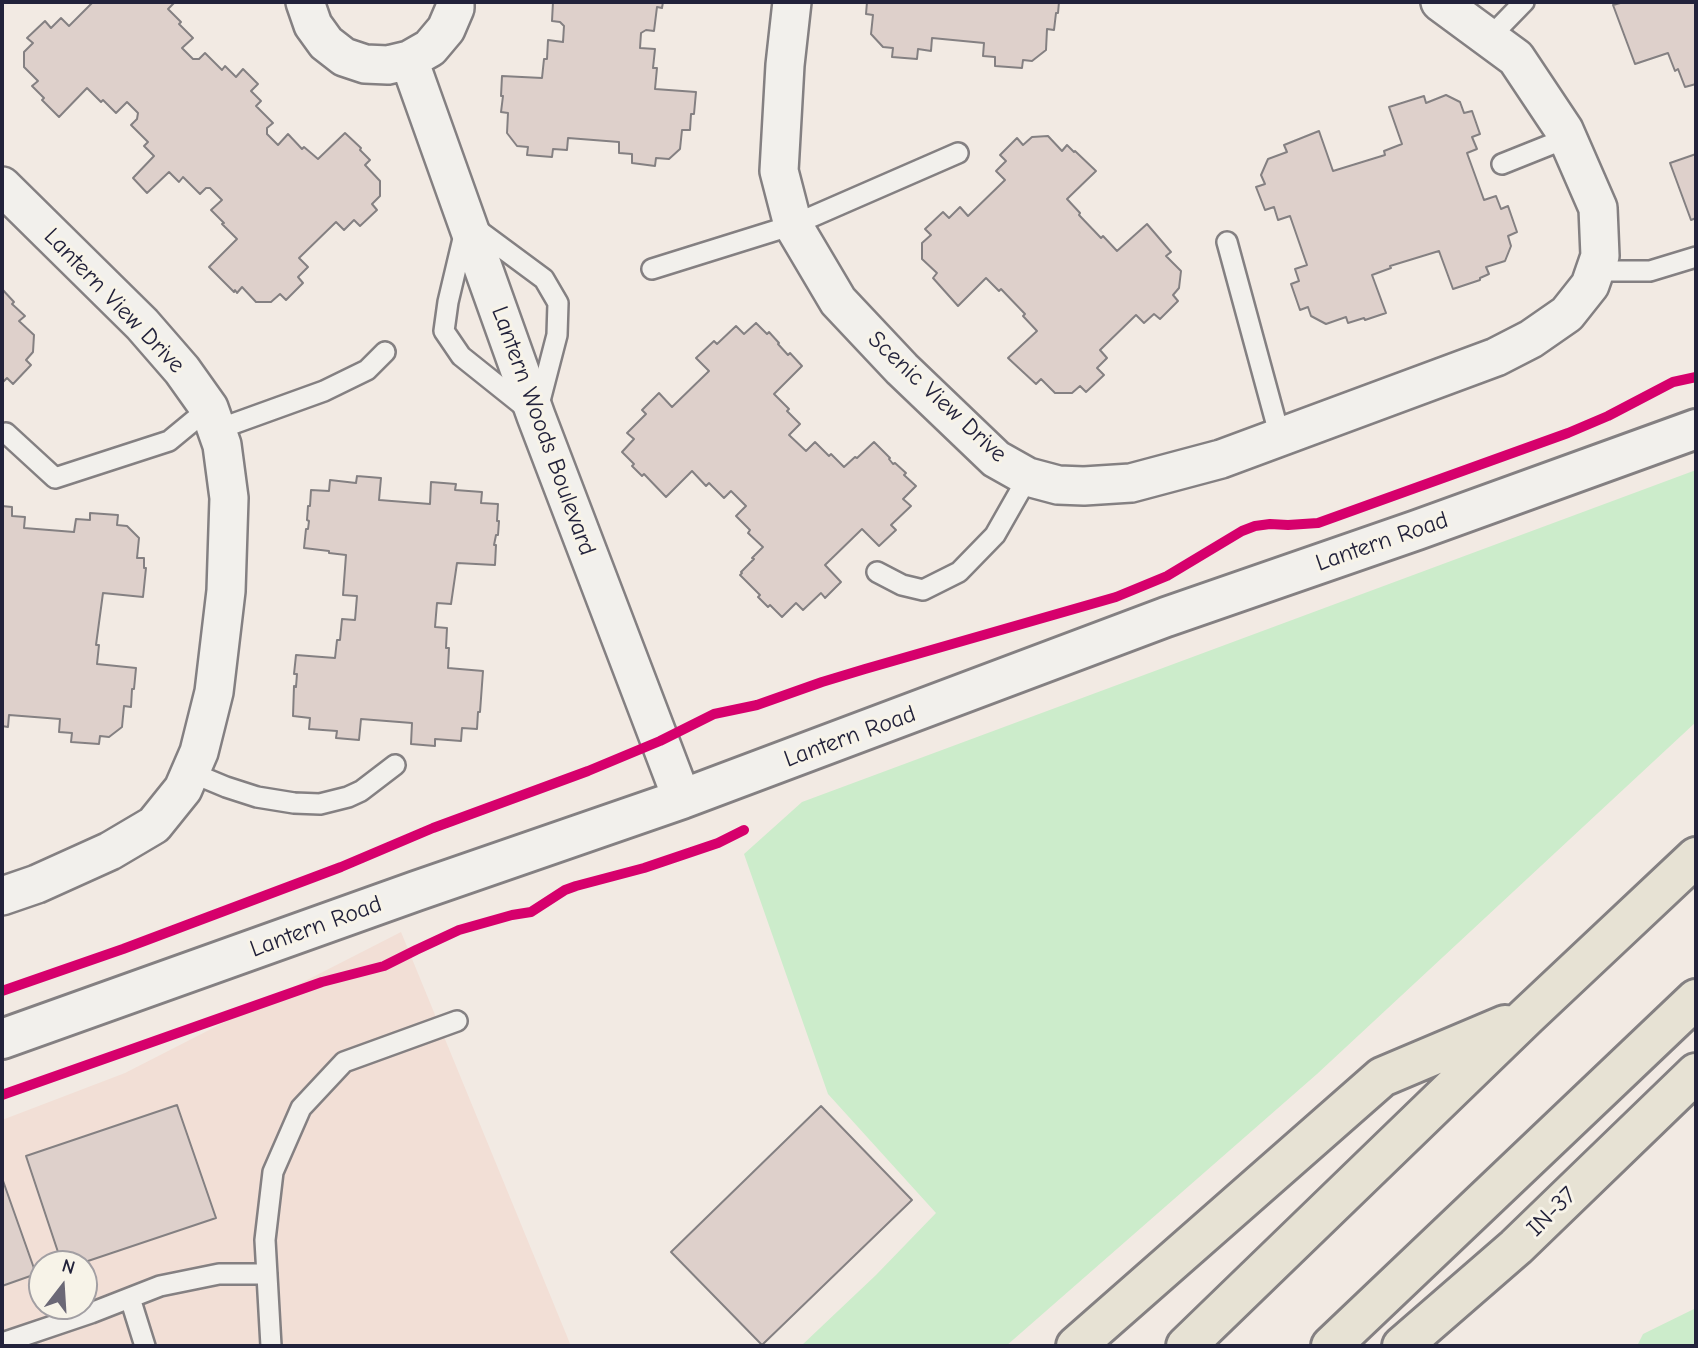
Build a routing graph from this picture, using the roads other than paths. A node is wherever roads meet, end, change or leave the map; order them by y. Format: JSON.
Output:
{"nodes":[{"id":1,"x":306,"y":2,"type":"edge"},
{"id":2,"x":455,"y":2,"type":"edge"},
{"id":3,"x":792,"y":2,"type":"edge"},
{"id":4,"x":1440,"y":2,"type":"edge"},
{"id":5,"x":1524,"y":2,"type":"edge"},
{"id":6,"x":1489,"y":38,"type":"junction"},
{"id":7,"x":409,"y":60,"type":"junction"},
{"id":8,"x":1567,"y":138,"type":"junction"},
{"id":9,"x":958,"y":153,"type":"dead end"},
{"id":10,"x":1502,"y":164,"type":"dead end"},
{"id":11,"x":2,"y":186,"type":"edge"},
{"id":12,"x":467,"y":222,"type":"junction"},
{"id":13,"x":793,"y":225,"type":"junction"},
{"id":14,"x":1227,"y":242,"type":"dead end"},
{"id":15,"x":1696,"y":257,"type":"edge"},
{"id":16,"x":652,"y":269,"type":"dead end"},
{"id":17,"x":1595,"y":271,"type":"junction"},
{"id":18,"x":385,"y":352,"type":"dead end"},
{"id":19,"x":536,"y":416,"type":"junction"},
{"id":20,"x":213,"y":419,"type":"junction"},
{"id":21,"x":1696,"y":429,"type":"edge"},
{"id":22,"x":6,"y":433,"type":"dead end"},
{"id":23,"x":1280,"y":438,"type":"junction"},
{"id":24,"x":1028,"y":477,"type":"junction"},
{"id":25,"x":877,"y":572,"type":"dead end"},
{"id":26,"x":395,"y":765,"type":"dead end"},
{"id":27,"x":190,"y":772,"type":"junction"},
{"id":28,"x":682,"y":799,"type":"junction"},
{"id":29,"x":1696,"y":857,"type":"edge"},
{"id":30,"x":2,"y":895,"type":"edge"},
{"id":31,"x":1696,"y":999,"type":"edge"},
{"id":32,"x":1527,"y":1016,"type":"junction"},
{"id":33,"x":457,"y":1021,"type":"dead end"},
{"id":34,"x":2,"y":1039,"type":"edge"},
{"id":35,"x":1696,"y":1073,"type":"edge"},
{"id":36,"x":1516,"y":1247,"type":"junction"},
{"id":37,"x":267,"y":1274,"type":"junction"},
{"id":38,"x":130,"y":1297,"type":"junction"},
{"id":39,"x":2,"y":1343,"type":"edge"},
{"id":40,"x":145,"y":1346,"type":"edge"},
{"id":41,"x":271,"y":1346,"type":"edge"},
{"id":42,"x":1076,"y":1346,"type":"edge"},
{"id":43,"x":1186,"y":1346,"type":"edge"},
{"id":44,"x":1331,"y":1346,"type":"edge"},
{"id":45,"x":1402,"y":1346,"type":"edge"},
{"id":46,"x":1433,"y":1346,"type":"edge"}],
"edges":[{"from":1,"to":7,"type":"street"},
{"from":2,"to":7,"type":"street"},
{"from":3,"to":13,"type":"street","name":"Scenic View Drive"},
{"from":4,"to":6,"type":"street"},
{"from":5,"to":6,"type":"lane"},
{"from":6,"to":8,"type":"street"},
{"from":7,"to":12,"type":"street","name":"Lantern Woods Boulevard"},
{"from":8,"to":10,"type":"lane"},
{"from":8,"to":17,"type":"street"},
{"from":9,"to":13,"type":"lane"},
{"from":11,"to":20,"type":"street","name":"Lantern View Drive"},
{"from":12,"to":19,"type":"street","name":"Lantern Woods Boulevard"},
{"from":12,"to":19,"type":"lane"},
{"from":12,"to":19,"type":"lane"},
{"from":13,"to":16,"type":"lane"},
{"from":13,"to":24,"type":"street","name":"Scenic View Drive"},
{"from":14,"to":23,"type":"lane"},
{"from":15,"to":17,"type":"lane"},
{"from":17,"to":23,"type":"street","name":"Scenic View Drive"},
{"from":18,"to":20,"type":"lane"},
{"from":19,"to":28,"type":"street","name":"Lantern Woods Boulevard"},
{"from":20,"to":22,"type":"lane"},
{"from":20,"to":27,"type":"street","name":"Lantern View Drive"},
{"from":21,"to":28,"type":"street","name":"Lantern Road"},
{"from":23,"to":24,"type":"street","name":"Scenic View Drive"},
{"from":24,"to":25,"type":"lane"},
{"from":26,"to":27,"type":"lane"},
{"from":27,"to":30,"type":"street","name":"Lantern View Drive"},
{"from":28,"to":34,"type":"street","name":"Lantern Road"},
{"from":29,"to":32,"type":"highway"},
{"from":31,"to":44,"type":"highway"},
{"from":32,"to":42,"type":"highway"},
{"from":32,"to":43,"type":"highway"},
{"from":33,"to":37,"type":"lane"},
{"from":35,"to":36,"type":"highway","name":"IN-37"},
{"from":36,"to":45,"type":"highway","name":"IN-37"},
{"from":36,"to":46,"type":"highway"},
{"from":37,"to":38,"type":"lane"},
{"from":37,"to":41,"type":"lane"},
{"from":38,"to":39,"type":"lane"},
{"from":38,"to":40,"type":"lane"}]}
